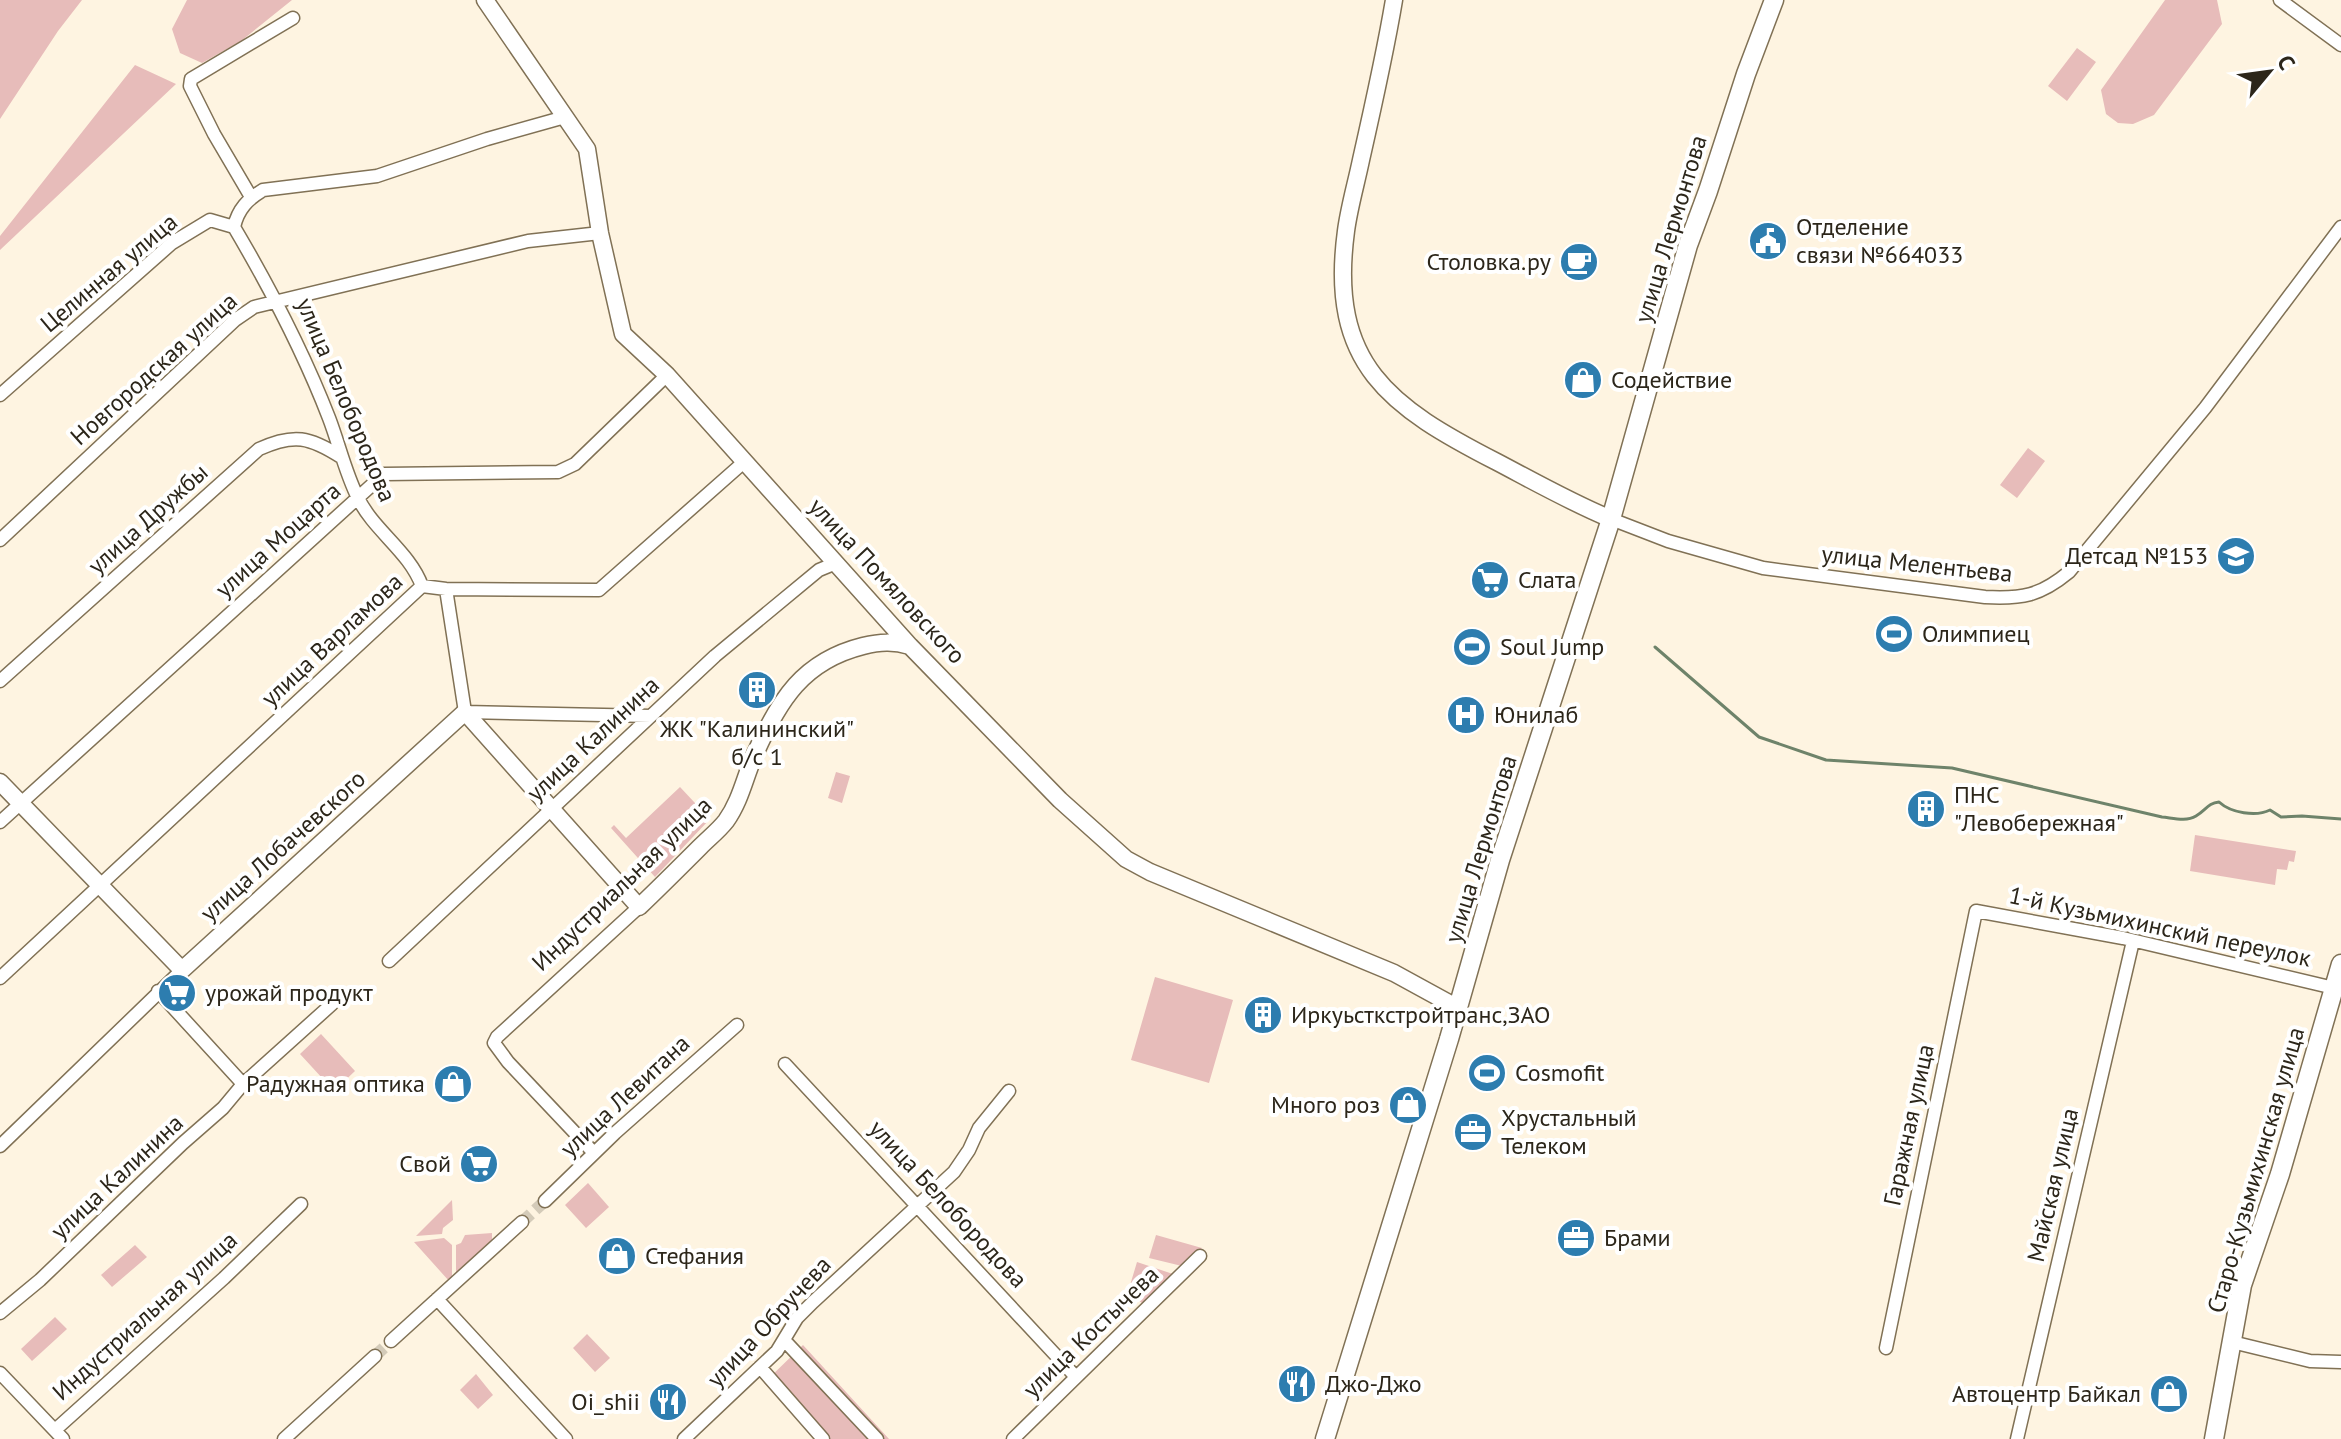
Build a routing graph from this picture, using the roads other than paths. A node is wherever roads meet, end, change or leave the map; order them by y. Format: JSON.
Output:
{"nodes":[{"id":1,"x":485,"y":0,"type":"edge"},
{"id":2,"x":1394,"y":0,"type":"edge"},
{"id":3,"x":1774,"y":0,"type":"edge"},
{"id":4,"x":2280,"y":0,"type":"edge"},
{"id":5,"x":293,"y":18,"type":"dead end"},
{"id":6,"x":2341,"y":45,"type":"edge"},
{"id":7,"x":565,"y":117,"type":"junction"},
{"id":8,"x":251,"y":197,"type":"junction"},
{"id":9,"x":234,"y":227,"type":"junction"},
{"id":10,"x":2341,"y":227,"type":"edge"},
{"id":11,"x":600,"y":233,"type":"junction"},
{"id":12,"x":277,"y":300,"type":"junction"},
{"id":13,"x":667,"y":375,"type":"junction"},
{"id":14,"x":0,"y":395,"type":"edge"},
{"id":15,"x":341,"y":457,"type":"junction"},
{"id":16,"x":744,"y":462,"type":"junction"},
{"id":17,"x":358,"y":498,"type":"junction"},
{"id":18,"x":1611,"y":519,"type":"junction"},
{"id":19,"x":0,"y":540,"type":"edge"},
{"id":20,"x":836,"y":563,"type":"junction"},
{"id":21,"x":422,"y":586,"type":"junction"},
{"id":22,"x":446,"y":589,"type":"junction"},
{"id":23,"x":910,"y":646,"type":"junction"},
{"id":24,"x":0,"y":681,"type":"edge"},
{"id":25,"x":465,"y":712,"type":"junction"},
{"id":26,"x":651,"y":716,"type":"junction"},
{"id":27,"x":0,"y":782,"type":"edge"},
{"id":28,"x":21,"y":803,"type":"junction"},
{"id":29,"x":551,"y":807,"type":"junction"},
{"id":30,"x":0,"y":822,"type":"edge"},
{"id":31,"x":100,"y":886,"type":"junction"},
{"id":32,"x":639,"y":907,"type":"junction"},
{"id":33,"x":1976,"y":911,"type":"joint"},
{"id":34,"x":2133,"y":941,"type":"junction"},
{"id":35,"x":389,"y":961,"type":"dead end"},
{"id":36,"x":2341,"y":964,"type":"edge"},
{"id":37,"x":182,"y":970,"type":"junction"},
{"id":38,"x":0,"y":978,"type":"edge"},
{"id":39,"x":2334,"y":988,"type":"junction"},
{"id":40,"x":158,"y":991,"type":"junction"},
{"id":41,"x":332,"y":1004,"type":"dead end"},
{"id":42,"x":1458,"y":1008,"type":"junction"},
{"id":43,"x":737,"y":1025,"type":"dead end"},
{"id":44,"x":785,"y":1064,"type":"dead end"},
{"id":45,"x":243,"y":1084,"type":"junction"},
{"id":46,"x":1009,"y":1091,"type":"dead end"},
{"id":47,"x":0,"y":1146,"type":"edge"},
{"id":48,"x":594,"y":1153,"type":"junction"},
{"id":49,"x":545,"y":1201,"type":"tunnel mouth"},
{"id":50,"x":301,"y":1204,"type":"dead end"},
{"id":51,"x":917,"y":1206,"type":"junction"},
{"id":52,"x":522,"y":1222,"type":"tunnel mouth"},
{"id":53,"x":1200,"y":1256,"type":"dead end"},
{"id":54,"x":437,"y":1299,"type":"junction"},
{"id":55,"x":0,"y":1313,"type":"edge"},
{"id":56,"x":784,"y":1340,"type":"junction"},
{"id":57,"x":391,"y":1341,"type":"tunnel mouth"},
{"id":58,"x":2232,"y":1342,"type":"junction"},
{"id":59,"x":1886,"y":1348,"type":"dead end"},
{"id":60,"x":375,"y":1356,"type":"tunnel mouth"},
{"id":61,"x":2341,"y":1362,"type":"edge"},
{"id":62,"x":760,"y":1367,"type":"junction"},
{"id":63,"x":0,"y":1373,"type":"edge"},
{"id":64,"x":1076,"y":1377,"type":"junction"},
{"id":65,"x":59,"y":1434,"type":"edge"},
{"id":66,"x":284,"y":1439,"type":"edge"},
{"id":67,"x":566,"y":1439,"type":"edge"},
{"id":68,"x":684,"y":1439,"type":"edge"},
{"id":69,"x":823,"y":1439,"type":"edge"},
{"id":70,"x":877,"y":1439,"type":"edge"},
{"id":71,"x":1013,"y":1439,"type":"edge"},
{"id":72,"x":1325,"y":1439,"type":"edge"},
{"id":73,"x":2017,"y":1439,"type":"edge"},
{"id":74,"x":2214,"y":1439,"type":"edge"}],
"edges":[{"from":1,"to":7,"type":"street","name":"улица Помяловского"},
{"from":2,"to":18,"type":"street"},
{"from":3,"to":18,"type":"main road","name":"улица Лермонтова"},
{"from":4,"to":6,"type":"street"},
{"from":5,"to":8,"type":"street"},
{"from":7,"to":8,"type":"street"},
{"from":7,"to":11,"type":"street","name":"улица Помяловского"},
{"from":8,"to":9,"type":"street"},
{"from":9,"to":12,"type":"street","name":"улица Белобородова"},
{"from":9,"to":14,"type":"street","name":"Целинная улица"},
{"from":10,"to":18,"type":"street","name":"улица Мелентьева"},
{"from":11,"to":12,"type":"street","name":"Новгородская улица"},
{"from":11,"to":13,"type":"street","name":"улица Помяловского"},
{"from":12,"to":15,"type":"street","name":"улица Белобородова"},
{"from":12,"to":19,"type":"street","name":"Новгородская улица"},
{"from":13,"to":16,"type":"street","name":"улица Помяловского"},
{"from":13,"to":17,"type":"street","name":"улица Моцарта"},
{"from":15,"to":17,"type":"street","name":"улица Белобородова"},
{"from":15,"to":24,"type":"street","name":"улица Дружбы"},
{"from":16,"to":20,"type":"street","name":"улица Помяловского"},
{"from":16,"to":22,"type":"street","name":"улица Варламова"},
{"from":17,"to":21,"type":"street","name":"улица Белобородова"},
{"from":17,"to":28,"type":"street","name":"улица Моцарта"},
{"from":18,"to":42,"type":"main road","name":"улица Лермонтова"},
{"from":20,"to":23,"type":"street","name":"улица Помяловского"},
{"from":20,"to":26,"type":"street","name":"улица Калинина"},
{"from":21,"to":22,"type":"street","name":"улица Варламова"},
{"from":21,"to":31,"type":"street","name":"улица Варламова"},
{"from":22,"to":25,"type":"street"},
{"from":23,"to":32,"type":"street","name":"Индустриальная улица"},
{"from":23,"to":42,"type":"street","name":"улица Помяловского"},
{"from":25,"to":26,"type":"street"},
{"from":25,"to":29,"type":"street"},
{"from":25,"to":37,"type":"street","name":"улица Лобачевского"},
{"from":26,"to":29,"type":"street","name":"улица Калинина"},
{"from":27,"to":28,"type":"street"},
{"from":28,"to":30,"type":"street","name":"улица Моцарта"},
{"from":28,"to":31,"type":"street"},
{"from":29,"to":32,"type":"street"},
{"from":29,"to":35,"type":"street","name":"улица Калинина"},
{"from":31,"to":37,"type":"street"},
{"from":31,"to":38,"type":"street","name":"улица Варламова"},
{"from":32,"to":48,"type":"street","name":"Индустриальная улица"},
{"from":33,"to":34,"type":"street","name":"1-й Кузьмихинский переулок"},
{"from":33,"to":59,"type":"street","name":"Гаражная улица"},
{"from":34,"to":39,"type":"street","name":"1-й Кузьмихинский переулок"},
{"from":34,"to":73,"type":"street","name":"Майская улица"},
{"from":36,"to":39,"type":"main road","name":"Старо-Кузьмихинская улица"},
{"from":37,"to":40,"type":"street","name":"улица Лобачевского"},
{"from":39,"to":58,"type":"main road","name":"Старо-Кузьмихинская улица"},
{"from":40,"to":45,"type":"street"},
{"from":40,"to":47,"type":"street","name":"улица Лобачевского"},
{"from":41,"to":45,"type":"street","name":"улица Калинина"},
{"from":42,"to":72,"type":"main road","name":"улица Лермонтова"},
{"from":43,"to":48,"type":"street","name":"улица Левитана"},
{"from":44,"to":51,"type":"street","name":"улица Белобородова"},
{"from":45,"to":55,"type":"street","name":"улица Калинина"},
{"from":46,"to":51,"type":"street","name":"улица Обручева"},
{"from":48,"to":49,"type":"street","name":"улица Левитана"},
{"from":50,"to":65,"type":"street","name":"Индустриальная улица"},
{"from":51,"to":56,"type":"street","name":"улица Обручева"},
{"from":51,"to":64,"type":"street","name":"улица Белобородова"},
{"from":52,"to":54,"type":"street"},
{"from":53,"to":64,"type":"street","name":"улица Костычева"},
{"from":54,"to":57,"type":"street"},
{"from":54,"to":67,"type":"street"},
{"from":56,"to":62,"type":"street","name":"улица Обручева"},
{"from":56,"to":70,"type":"street"},
{"from":58,"to":61,"type":"street"},
{"from":58,"to":74,"type":"main road","name":"Старо-Кузьмихинская улица"},
{"from":60,"to":66,"type":"street"},
{"from":62,"to":68,"type":"street","name":"улица Обручева"},
{"from":62,"to":69,"type":"street"},
{"from":63,"to":65,"type":"street"},
{"from":64,"to":71,"type":"street","name":"улица Костычева"}]}
